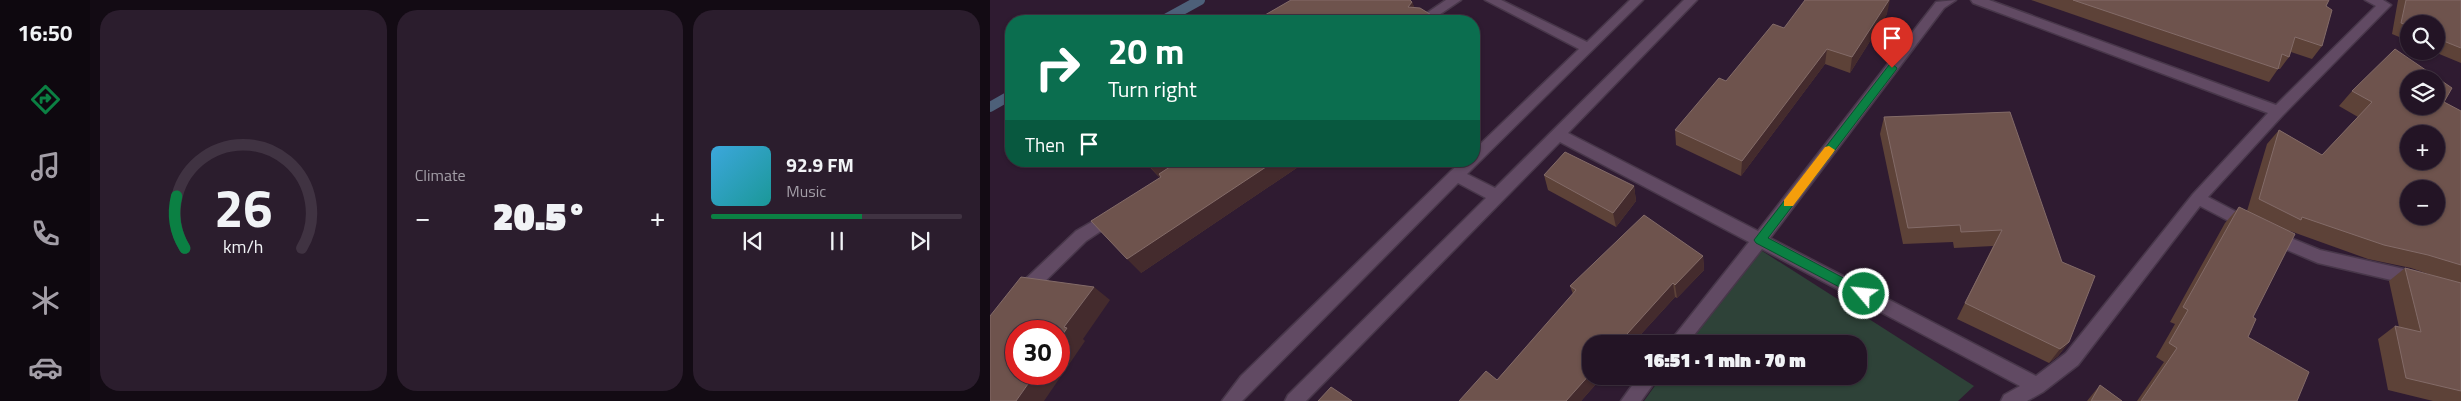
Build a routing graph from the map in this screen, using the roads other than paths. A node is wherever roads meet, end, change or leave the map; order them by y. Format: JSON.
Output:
{"nodes":[{"id":1,"x":1455,"y":0,"type":"edge"},
{"id":2,"x":1491,"y":0,"type":"edge"},
{"id":3,"x":1637,"y":0,"type":"edge"},
{"id":4,"x":1691,"y":0,"type":"edge"},
{"id":5,"x":1950,"y":0,"type":"edge"},
{"id":6,"x":1977,"y":0,"type":"edge"},
{"id":7,"x":2371,"y":0,"type":"edge"},
{"id":8,"x":1431,"y":15,"type":"edge"},
{"id":9,"x":1589,"y":48,"type":"junction"},
{"id":10,"x":2278,"y":111,"type":"junction"},
{"id":11,"x":1557,"y":134,"type":"junction"},
{"id":12,"x":1480,"y":153,"type":"edge"},
{"id":13,"x":1465,"y":167,"type":"edge"},
{"id":14,"x":1456,"y":175,"type":"junction"},
{"id":15,"x":1496,"y":196,"type":"junction"},
{"id":16,"x":2198,"y":198,"type":"junction"},
{"id":17,"x":1131,"y":205,"type":"edge"},
{"id":18,"x":1760,"y":240,"type":"junction"},
{"id":19,"x":2436,"y":285,"type":"edge"},
{"id":20,"x":1010,"y":307,"type":"edge"},
{"id":21,"x":1683,"y":335,"type":"edge"},
{"id":22,"x":1643,"y":385,"type":"edge"},
{"id":23,"x":2037,"y":386,"type":"junction"},
{"id":24,"x":1231,"y":401,"type":"edge"},
{"id":25,"x":1294,"y":401,"type":"edge"},
{"id":26,"x":1630,"y":401,"type":"edge"},
{"id":27,"x":2010,"y":401,"type":"edge"}],
"edges":[{"from":1,"to":8,"type":"street"},
{"from":2,"to":9,"type":"street"},
{"from":3,"to":9,"type":"street"},
{"from":4,"to":11,"type":"street"},
{"from":5,"to":18,"type":"street"},
{"from":6,"to":10,"type":"street"},
{"from":7,"to":10,"type":"street"},
{"from":9,"to":12,"type":"street"},
{"from":10,"to":16,"type":"street"},
{"from":11,"to":15,"type":"street"},
{"from":11,"to":18,"type":"street"},
{"from":13,"to":14,"type":"street"},
{"from":14,"to":15,"type":"street"},
{"from":14,"to":24,"type":"street"},
{"from":15,"to":25,"type":"street"},
{"from":16,"to":19,"type":"street"},
{"from":16,"to":23,"type":"street"},
{"from":17,"to":20,"type":"street"},
{"from":18,"to":21,"type":"street"},
{"from":18,"to":23,"type":"street"},
{"from":22,"to":26,"type":"street"},
{"from":23,"to":27,"type":"street"}]}
